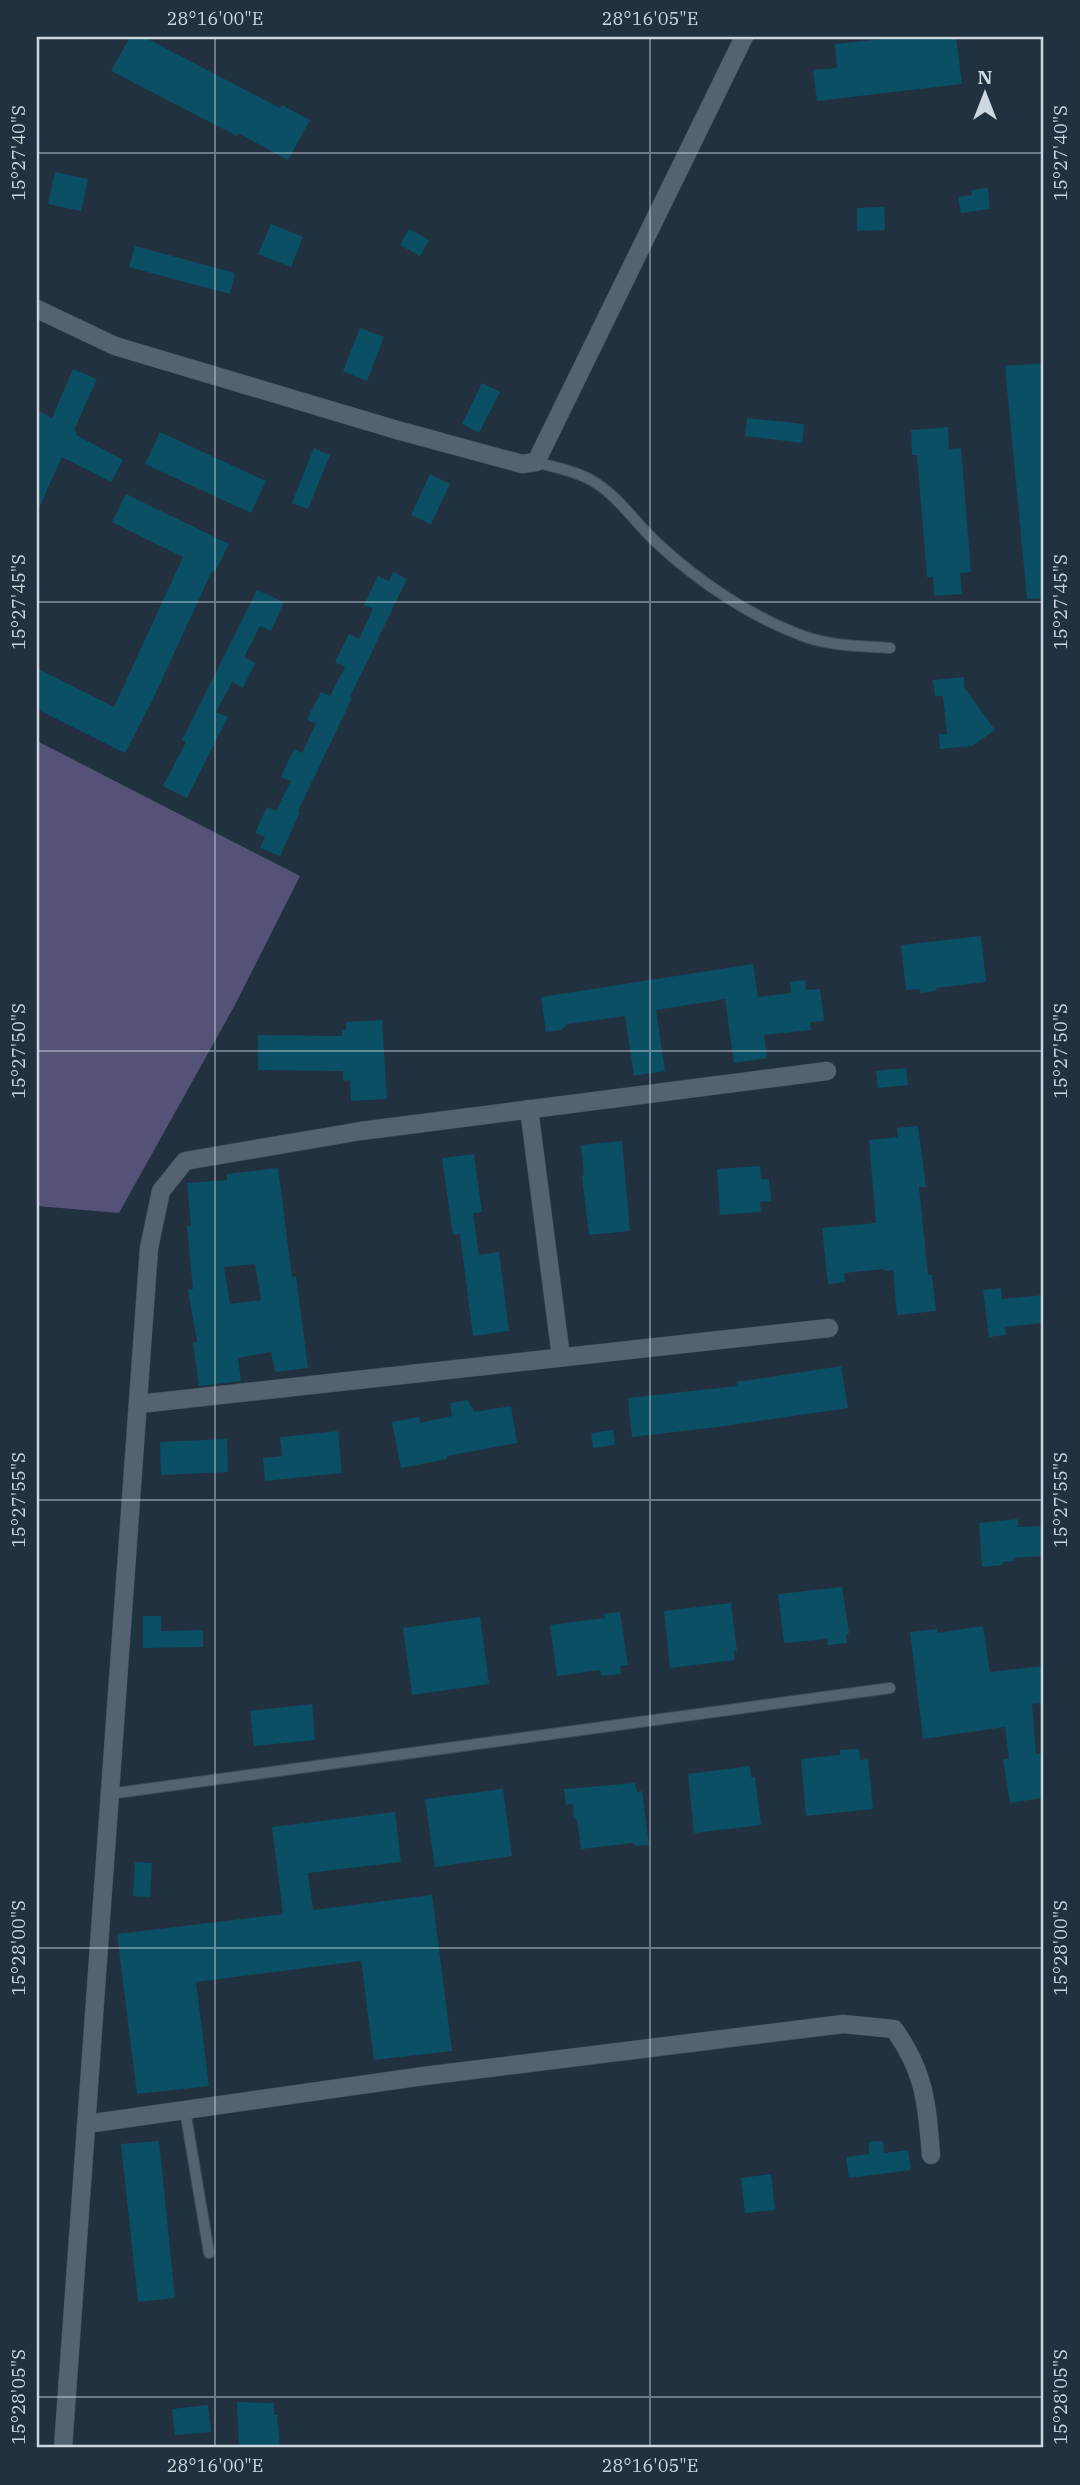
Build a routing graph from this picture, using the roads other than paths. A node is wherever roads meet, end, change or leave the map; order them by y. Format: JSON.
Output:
{"nodes":[{"id":1,"x":744,"y":37,"type":"edge"},
{"id":2,"x":37,"y":309,"type":"edge"},
{"id":3,"x":536,"y":462,"type":"junction"},
{"id":4,"x":890,"y":648,"type":"dead end"},
{"id":5,"x":827,"y":1071,"type":"dead end"},
{"id":6,"x":529,"y":1109,"type":"junction"},
{"id":7,"x":830,"y":1328,"type":"dead end"},
{"id":8,"x":561,"y":1357,"type":"junction"},
{"id":9,"x":139,"y":1404,"type":"junction"},
{"id":10,"x":890,"y":1688,"type":"dead end"},
{"id":11,"x":109,"y":1794,"type":"junction"},
{"id":12,"x":185,"y":2110,"type":"junction"},
{"id":13,"x":87,"y":2124,"type":"junction"},
{"id":14,"x":931,"y":2155,"type":"dead end"},
{"id":15,"x":209,"y":2253,"type":"dead end"},
{"id":16,"x":63,"y":2448,"type":"edge"}],
"edges":[{"from":1,"to":3,"type":"street"},
{"from":2,"to":3,"type":"street"},
{"from":3,"to":4,"type":"lane"},
{"from":5,"to":6,"type":"street"},
{"from":6,"to":8,"type":"street"},
{"from":6,"to":9,"type":"street"},
{"from":7,"to":8,"type":"street"},
{"from":8,"to":9,"type":"street"},
{"from":9,"to":11,"type":"street"},
{"from":10,"to":11,"type":"lane"},
{"from":11,"to":13,"type":"street"},
{"from":12,"to":13,"type":"street"},
{"from":12,"to":14,"type":"street"},
{"from":12,"to":15,"type":"lane"},
{"from":13,"to":16,"type":"street"}]}
